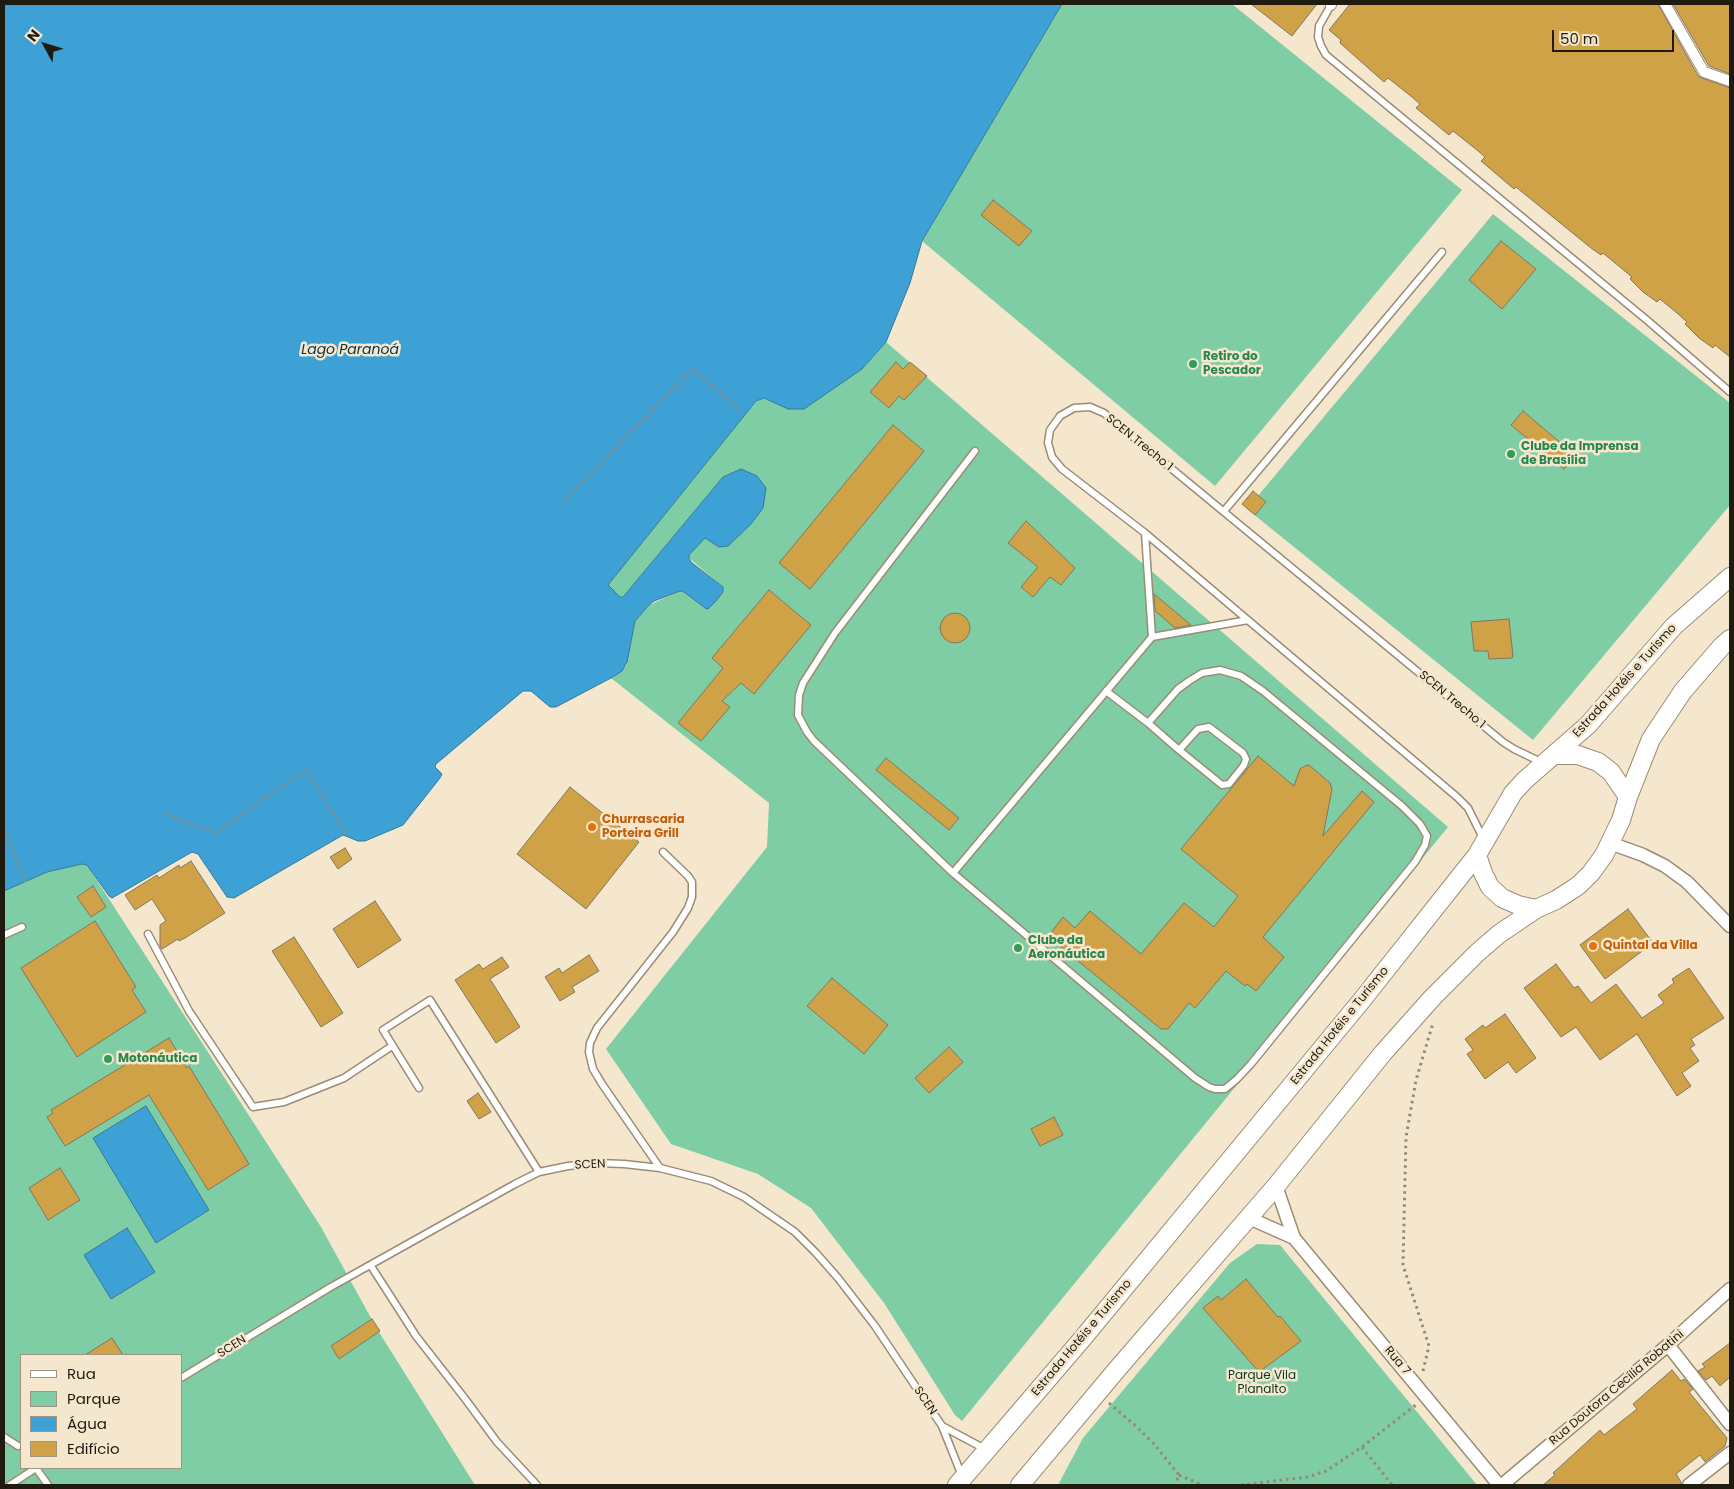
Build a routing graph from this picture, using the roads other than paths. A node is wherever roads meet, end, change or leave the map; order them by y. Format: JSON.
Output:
{"nodes":[{"id":1,"x":1331,"y":4,"type":"edge"},
{"id":2,"x":1665,"y":4,"type":"edge"},
{"id":3,"x":1730,"y":81,"type":"edge"},
{"id":4,"x":1442,"y":252,"type":"dead end"},
{"id":5,"x":1730,"y":392,"type":"edge"},
{"id":6,"x":975,"y":452,"type":"dead end"},
{"id":7,"x":1224,"y":511,"type":"junction"},
{"id":8,"x":1145,"y":533,"type":"junction"},
{"id":9,"x":1730,"y":577,"type":"edge"},
{"id":10,"x":1248,"y":620,"type":"junction"},
{"id":11,"x":1152,"y":637,"type":"junction"},
{"id":12,"x":1730,"y":639,"type":"edge"},
{"id":13,"x":1106,"y":690,"type":"junction"},
{"id":14,"x":1148,"y":722,"type":"junction"},
{"id":15,"x":1179,"y":750,"type":"junction"},
{"id":16,"x":1549,"y":759,"type":"junction"},
{"id":17,"x":1628,"y":797,"type":"junction"},
{"id":18,"x":1610,"y":843,"type":"junction"},
{"id":19,"x":1481,"y":848,"type":"junction"},
{"id":20,"x":663,"y":852,"type":"dead end"},
{"id":21,"x":953,"y":873,"type":"junction"},
{"id":22,"x":1536,"y":909,"type":"junction"},
{"id":23,"x":1730,"y":926,"type":"edge"},
{"id":24,"x":22,"y":927,"type":"dead end"},
{"id":25,"x":148,"y":934,"type":"dead end"},
{"id":26,"x":4,"y":935,"type":"edge"},
{"id":27,"x":392,"y":1046,"type":"junction"},
{"id":28,"x":419,"y":1088,"type":"dead end"},
{"id":29,"x":660,"y":1168,"type":"junction"},
{"id":30,"x":539,"y":1172,"type":"junction"},
{"id":31,"x":1276,"y":1186,"type":"junction"},
{"id":32,"x":1249,"y":1218,"type":"junction"},
{"id":33,"x":1294,"y":1238,"type":"junction"},
{"id":34,"x":371,"y":1266,"type":"junction"},
{"id":35,"x":1730,"y":1288,"type":"edge"},
{"id":36,"x":1668,"y":1346,"type":"junction"},
{"id":37,"x":182,"y":1377,"type":"edge"},
{"id":38,"x":1730,"y":1424,"type":"edge"},
{"id":39,"x":942,"y":1426,"type":"junction"},
{"id":40,"x":4,"y":1438,"type":"edge"},
{"id":41,"x":18,"y":1446,"type":"dead end"},
{"id":42,"x":988,"y":1451,"type":"junction"},
{"id":43,"x":1730,"y":1453,"type":"edge"},
{"id":44,"x":34,"y":1469,"type":"edge"},
{"id":45,"x":37,"y":1469,"type":"edge"},
{"id":46,"x":960,"y":1482,"type":"edge"},
{"id":47,"x":10,"y":1485,"type":"edge"},
{"id":48,"x":48,"y":1485,"type":"edge"},
{"id":49,"x":538,"y":1485,"type":"edge"},
{"id":50,"x":1020,"y":1485,"type":"edge"},
{"id":51,"x":1501,"y":1485,"type":"edge"},
{"id":52,"x":1689,"y":1485,"type":"edge"}],
"edges":[{"from":1,"to":5,"type":"lane"},
{"from":2,"to":3,"type":"street"},
{"from":4,"to":7,"type":"lane"},
{"from":6,"to":21,"type":"lane"},
{"from":7,"to":8,"type":"lane","name":"SCEN Trecho 1"},
{"from":7,"to":16,"type":"lane","name":"SCEN Trecho 1"},
{"from":8,"to":10,"type":"lane","name":"SCEN Trecho 1"},
{"from":8,"to":11,"type":"lane"},
{"from":9,"to":16,"type":"main road","name":"Estrada Hotéis e Turismo"},
{"from":10,"to":11,"type":"lane"},
{"from":10,"to":19,"type":"lane","name":"SCEN Trecho 1"},
{"from":11,"to":13,"type":"lane"},
{"from":12,"to":17,"type":"main road"},
{"from":13,"to":14,"type":"lane"},
{"from":13,"to":21,"type":"lane"},
{"from":14,"to":15,"type":"lane"},
{"from":14,"to":21,"type":"lane"},
{"from":15,"to":15,"type":"lane"},
{"from":16,"to":17,"type":"main road"},
{"from":16,"to":19,"type":"main road","name":"Estrada Hotéis e Turismo"},
{"from":17,"to":18,"type":"main road"},
{"from":18,"to":22,"type":"main road"},
{"from":18,"to":23,"type":"street"},
{"from":19,"to":22,"type":"main road"},
{"from":19,"to":42,"type":"main road","name":"Estrada Hotéis e Turismo"},
{"from":20,"to":29,"type":"lane"},
{"from":22,"to":31,"type":"main road"},
{"from":24,"to":26,"type":"lane"},
{"from":25,"to":27,"type":"lane"},
{"from":27,"to":28,"type":"lane"},
{"from":27,"to":30,"type":"lane"},
{"from":29,"to":30,"type":"lane","name":"SCEN"},
{"from":29,"to":39,"type":"lane","name":"SCEN"},
{"from":30,"to":34,"type":"lane","name":"SCEN"},
{"from":31,"to":32,"type":"main road"},
{"from":31,"to":33,"type":"street","name":"Rua 7"},
{"from":32,"to":33,"type":"street","name":"Rua 7"},
{"from":32,"to":50,"type":"main road"},
{"from":33,"to":51,"type":"street","name":"Rua 7"},
{"from":34,"to":37,"type":"lane","name":"SCEN"},
{"from":34,"to":49,"type":"lane"},
{"from":35,"to":36,"type":"street","name":"Rua Doutora Cecília Robatini"},
{"from":36,"to":38,"type":"street"},
{"from":36,"to":51,"type":"street","name":"Rua Doutora Cecília Robatini"},
{"from":39,"to":42,"type":"lane","name":"SCEN"},
{"from":39,"to":46,"type":"lane","name":"SCEN"},
{"from":40,"to":41,"type":"lane"},
{"from":42,"to":46,"type":"main road","name":"Estrada Hotéis e Turismo"},
{"from":43,"to":52,"type":"street"},
{"from":44,"to":47,"type":"lane"},
{"from":45,"to":48,"type":"lane"}]}
